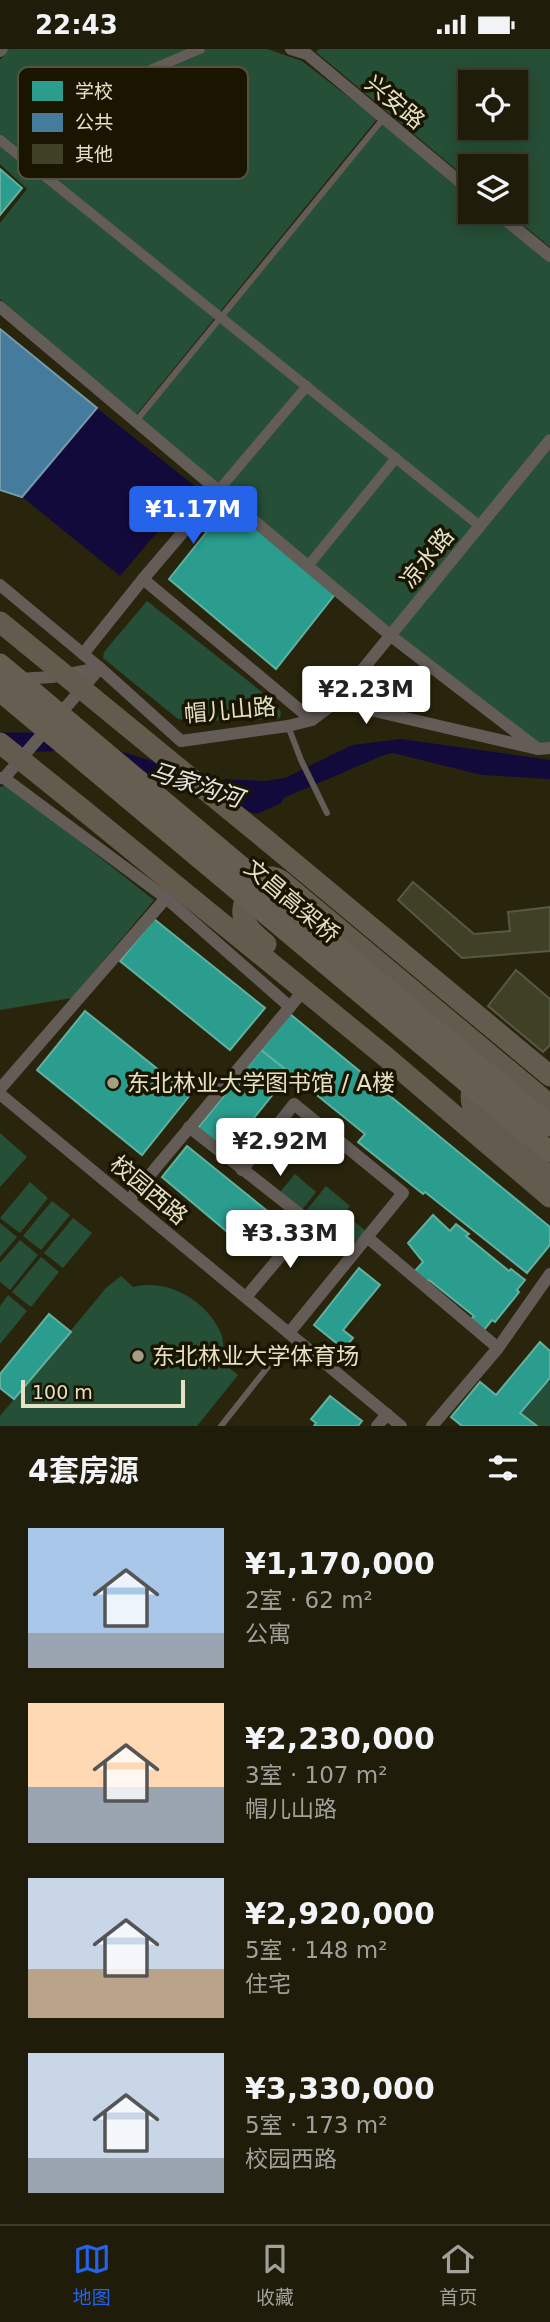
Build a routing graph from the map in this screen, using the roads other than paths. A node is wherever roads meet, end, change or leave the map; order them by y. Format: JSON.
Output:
{"nodes":[{"id":1,"x":200,"y":49,"type":"edge"},
{"id":2,"x":291,"y":49,"type":"edge"},
{"id":3,"x":157,"y":67,"type":"edge"},
{"id":4,"x":383,"y":119,"type":"junction"},
{"id":5,"x":0,"y":140,"type":"edge"},
{"id":6,"x":18,"y":154,"type":"edge"},
{"id":7,"x":49,"y":179,"type":"edge"},
{"id":8,"x":458,"y":180,"type":"edge"},
{"id":9,"x":511,"y":224,"type":"edge"},
{"id":10,"x":550,"y":255,"type":"edge"},
{"id":11,"x":0,"y":307,"type":"edge"},
{"id":12,"x":221,"y":316,"type":"junction"},
{"id":13,"x":307,"y":386,"type":"junction"},
{"id":14,"x":135,"y":422,"type":"junction"},
{"id":15,"x":550,"y":440,"type":"edge"},
{"id":16,"x":396,"y":458,"type":"junction"},
{"id":17,"x":218,"y":491,"type":"junction"},
{"id":18,"x":480,"y":526,"type":"junction"},
{"id":19,"x":308,"y":566,"type":"junction"},
{"id":20,"x":144,"y":579,"type":"junction"},
{"id":21,"x":0,"y":585,"type":"edge"},
{"id":22,"x":0,"y":622,"type":"edge"},
{"id":23,"x":391,"y":636,"type":"junction"},
{"id":24,"x":83,"y":654,"type":"junction"},
{"id":25,"x":0,"y":664,"type":"edge"},
{"id":26,"x":100,"y":668,"type":"junction"},
{"id":27,"x":0,"y":680,"type":"edge"},
{"id":28,"x":0,"y":691,"type":"edge"},
{"id":29,"x":336,"y":702,"type":"junction"},
{"id":30,"x":312,"y":720,"type":"junction"},
{"id":31,"x":288,"y":726,"type":"junction"},
{"id":32,"x":0,"y":743,"type":"edge"},
{"id":33,"x":544,"y":748,"type":"edge"},
{"id":34,"x":2,"y":778,"type":"edge"},
{"id":35,"x":327,"y":813,"type":"dead end"},
{"id":36,"x":166,"y":898,"type":"junction"},
{"id":37,"x":304,"y":990,"type":"junction"},
{"id":38,"x":290,"y":1007,"type":"junction"},
{"id":39,"x":386,"y":1057,"type":"junction"},
{"id":40,"x":543,"y":1070,"type":"edge"},
{"id":41,"x":0,"y":1091,"type":"edge"},
{"id":42,"x":550,"y":1105,"type":"edge"},
{"id":43,"x":550,"y":1126,"type":"edge"},
{"id":44,"x":189,"y":1127,"type":"junction"},
{"id":45,"x":550,"y":1152,"type":"edge"},
{"id":46,"x":242,"y":1170,"type":"junction"},
{"id":47,"x":550,"y":1177,"type":"edge"},
{"id":48,"x":550,"y":1197,"type":"edge"},
{"id":49,"x":129,"y":1200,"type":"junction"},
{"id":50,"x":309,"y":1222,"type":"junction"},
{"id":51,"x":368,"y":1237,"type":"junction"},
{"id":52,"x":352,"y":1255,"type":"junction"},
{"id":53,"x":550,"y":1275,"type":"edge"},
{"id":54,"x":246,"y":1297,"type":"junction"},
{"id":55,"x":289,"y":1333,"type":"junction"},
{"id":56,"x":498,"y":1348,"type":"junction"},
{"id":57,"x":271,"y":1363,"type":"dead end"},
{"id":58,"x":387,"y":1414,"type":"junction"},
{"id":59,"x":221,"y":1426,"type":"edge"},
{"id":60,"x":377,"y":1426,"type":"edge"},
{"id":61,"x":401,"y":1426,"type":"edge"},
{"id":62,"x":432,"y":1426,"type":"edge"}],
"edges":[{"from":1,"to":3,"type":"street"},
{"from":2,"to":4,"type":"street","name":"兴安路"},
{"from":4,"to":8,"type":"street","name":"兴安路"},
{"from":4,"to":12,"type":"lane"},
{"from":5,"to":6,"type":"street"},
{"from":7,"to":12,"type":"street"},
{"from":9,"to":10,"type":"street"},
{"from":11,"to":14,"type":"street"},
{"from":12,"to":13,"type":"street"},
{"from":12,"to":14,"type":"lane"},
{"from":13,"to":16,"type":"street"},
{"from":13,"to":17,"type":"street"},
{"from":14,"to":17,"type":"street"},
{"from":15,"to":18,"type":"street","name":"凉水路"},
{"from":16,"to":18,"type":"street"},
{"from":16,"to":19,"type":"street"},
{"from":17,"to":19,"type":"street"},
{"from":17,"to":20,"type":"street"},
{"from":18,"to":23,"type":"street","name":"凉水路"},
{"from":19,"to":23,"type":"street"},
{"from":20,"to":24,"type":"street"},
{"from":20,"to":30,"type":"street"},
{"from":21,"to":24,"type":"street","name":"帽儿山路"},
{"from":22,"to":40,"type":"main road","bridge":true},
{"from":23,"to":29,"type":"street","name":"凉水路"},
{"from":23,"to":33,"type":"street"},
{"from":24,"to":26,"type":"street","name":"帽儿山路"},
{"from":25,"to":43,"type":"highway","name":"文昌高架桥","bridge":true},
{"from":26,"to":27,"type":"street"},
{"from":26,"to":31,"type":"street","name":"帽儿山路"},
{"from":26,"to":34,"type":"street","bridge":true},
{"from":28,"to":45,"type":"highway","name":"文昌高架桥","bridge":true},
{"from":29,"to":30,"type":"street","name":"帽儿山路"},
{"from":29,"to":33,"type":"street"},
{"from":30,"to":31,"type":"street","name":"帽儿山路"},
{"from":31,"to":35,"type":"lane"},
{"from":32,"to":37,"type":"main road","bridge":true},
{"from":34,"to":36,"type":"street"},
{"from":36,"to":38,"type":"street"},
{"from":36,"to":41,"type":"street"},
{"from":37,"to":38,"type":"street"},
{"from":37,"to":39,"type":"main road"},
{"from":38,"to":44,"type":"street"},
{"from":39,"to":42,"type":"main road","bridge":true},
{"from":39,"to":48,"type":"main road"},
{"from":40,"to":47,"type":"main road"},
{"from":41,"to":49,"type":"street","name":"校园西路"},
{"from":44,"to":46,"type":"street"},
{"from":44,"to":49,"type":"street"},
{"from":46,"to":50,"type":"street"},
{"from":46,"to":51,"type":"street"},
{"from":49,"to":54,"type":"street","name":"校园西路"},
{"from":50,"to":52,"type":"street"},
{"from":50,"to":54,"type":"street"},
{"from":51,"to":52,"type":"street"},
{"from":51,"to":56,"type":"street"},
{"from":52,"to":55,"type":"street"},
{"from":53,"to":56,"type":"street"},
{"from":54,"to":55,"type":"street","name":"校园西路"},
{"from":55,"to":58,"type":"street","name":"校园西路"},
{"from":56,"to":62,"type":"street"},
{"from":57,"to":59,"type":"lane"},
{"from":58,"to":60,"type":"street"},
{"from":58,"to":61,"type":"street","name":"校园西路"}]}
